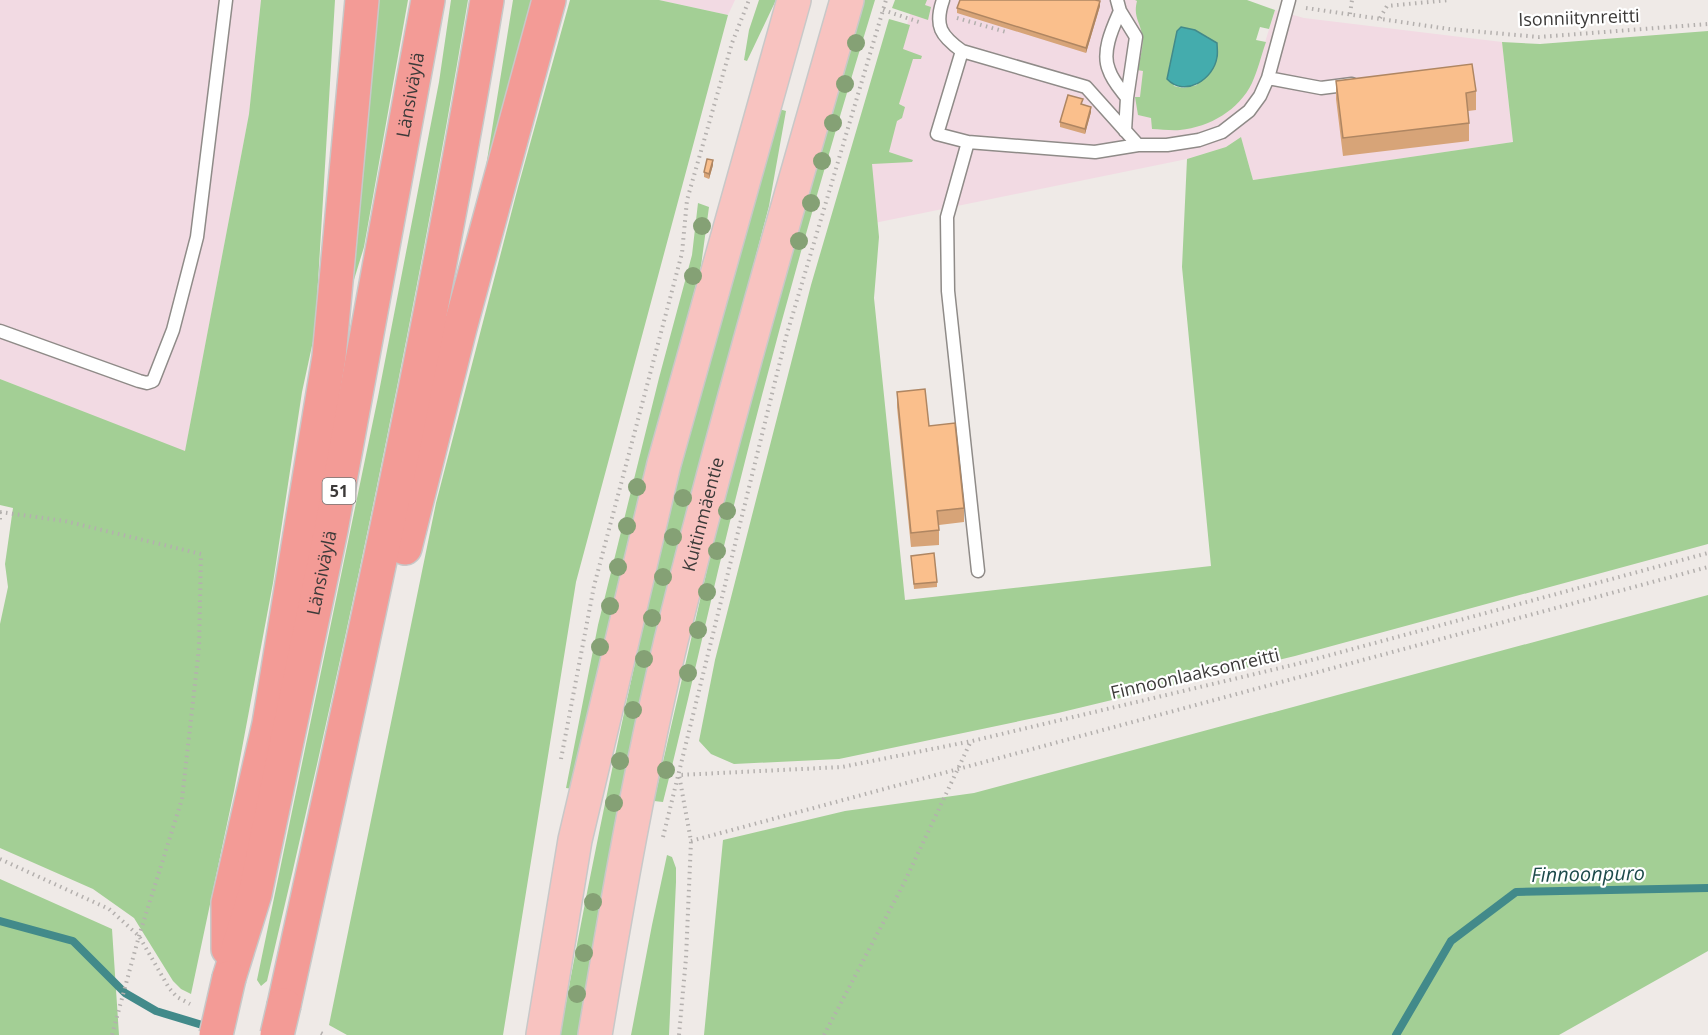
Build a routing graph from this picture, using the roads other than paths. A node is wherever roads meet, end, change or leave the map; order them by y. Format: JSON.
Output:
{"nodes":[{"id":1,"x":226,"y":0,"type":"edge"},
{"id":2,"x":362,"y":0,"type":"edge"},
{"id":3,"x":428,"y":0,"type":"edge"},
{"id":4,"x":487,"y":0,"type":"edge"},
{"id":5,"x":549,"y":0,"type":"edge"},
{"id":6,"x":794,"y":0,"type":"edge"},
{"id":7,"x":847,"y":0,"type":"edge"},
{"id":8,"x":943,"y":0,"type":"edge"},
{"id":9,"x":1289,"y":2,"type":"edge"},
{"id":10,"x":1118,"y":5,"type":"edge"},
{"id":11,"x":962,"y":51,"type":"junction"},
{"id":12,"x":1268,"y":78,"type":"junction"},
{"id":13,"x":1369,"y":82,"type":"edge"},
{"id":14,"x":1127,"y":98,"type":"junction"},
{"id":15,"x":1125,"y":131,"type":"junction"},
{"id":16,"x":968,"y":142,"type":"junction"},
{"id":17,"x":1138,"y":145,"type":"junction"},
{"id":18,"x":0,"y":331,"type":"edge"},
{"id":19,"x":978,"y":571,"type":"dead end"},
{"id":20,"x":344,"y":731,"type":"junction"},
{"id":21,"x":229,"y":978,"type":"junction"},
{"id":22,"x":281,"y":1020,"type":"edge"},
{"id":23,"x":216,"y":1035,"type":"edge"},
{"id":24,"x":543,"y":1035,"type":"edge"},
{"id":25,"x":595,"y":1035,"type":"edge"}],
"edges":[{"from":1,"to":18,"type":"lane"},
{"from":2,"to":21,"type":"highway"},
{"from":3,"to":21,"type":"highway","name":"Länsiväylä","number":"51"},
{"from":4,"to":20,"type":"highway"},
{"from":5,"to":20,"type":"highway"},
{"from":6,"to":24,"type":"main road"},
{"from":7,"to":25,"type":"main road","name":"Kuitinmäentie"},
{"from":8,"to":11,"type":"lane"},
{"from":9,"to":12,"type":"lane"},
{"from":10,"to":14,"type":"lane"},
{"from":10,"to":14,"type":"lane"},
{"from":11,"to":15,"type":"lane"},
{"from":11,"to":16,"type":"lane"},
{"from":12,"to":13,"type":"lane"},
{"from":12,"to":17,"type":"lane"},
{"from":14,"to":15,"type":"lane"},
{"from":15,"to":17,"type":"lane"},
{"from":16,"to":17,"type":"lane"},
{"from":16,"to":19,"type":"lane"},
{"from":20,"to":22,"type":"highway"},
{"from":21,"to":23,"type":"highway","name":"Länsiväylä","number":"51","bridge":true}]}
